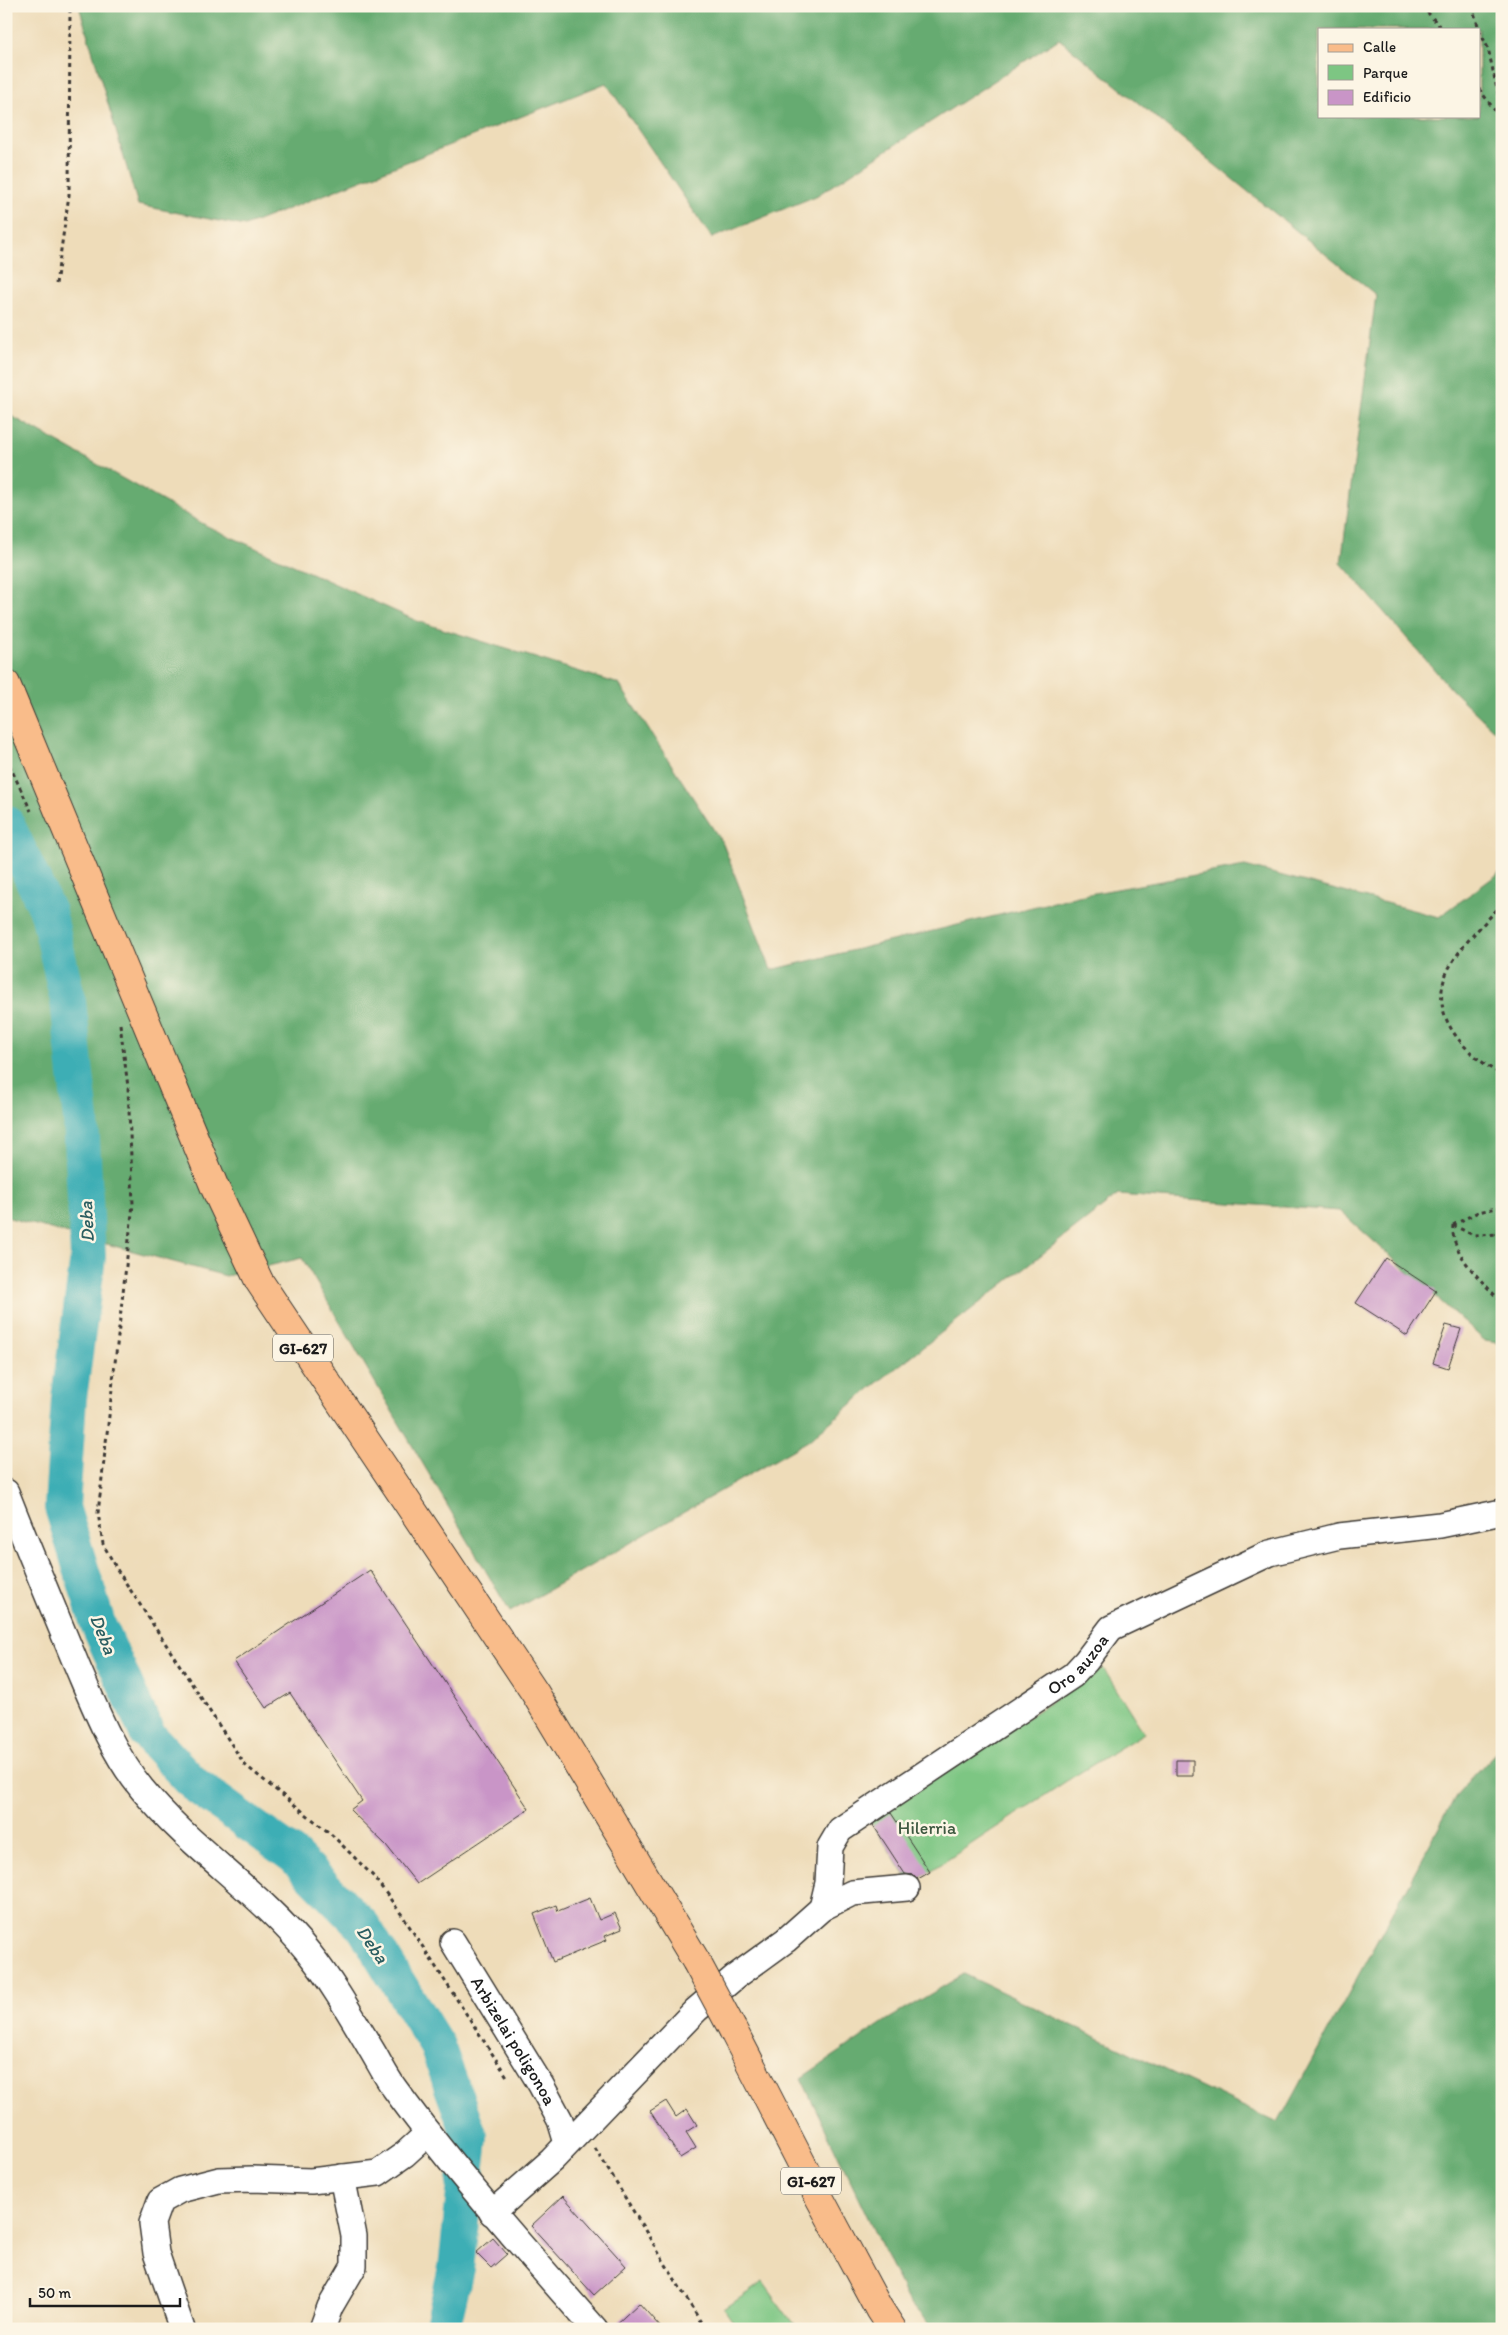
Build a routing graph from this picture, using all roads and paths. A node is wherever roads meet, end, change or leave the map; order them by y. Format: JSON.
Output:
{"nodes":[{"id":1,"x":70,"y":6,"type":"edge"},
{"id":2,"x":1422,"y":6,"type":"edge"},
{"id":3,"x":1472,"y":6,"type":"edge"},
{"id":4,"x":1441,"y":28,"type":"edge"},
{"id":5,"x":1479,"y":28,"type":"edge"},
{"id":6,"x":1480,"y":31,"type":"edge"},
{"id":7,"x":1480,"y":89,"type":"edge"},
{"id":8,"x":1502,"y":112,"type":"edge"},
{"id":9,"x":1502,"y":120,"type":"edge"},
{"id":10,"x":56,"y":284,"type":"dead end"},
{"id":11,"x":6,"y":684,"type":"edge"},
{"id":12,"x":6,"y":758,"type":"edge"},
{"id":13,"x":32,"y":813,"type":"dead end"},
{"id":14,"x":1502,"y":904,"type":"edge"},
{"id":15,"x":120,"y":1021,"type":"dead end"},
{"id":16,"x":1502,"y":1074,"type":"edge"},
{"id":17,"x":1502,"y":1207,"type":"edge"},
{"id":18,"x":1453,"y":1225,"type":"junction"},
{"id":19,"x":1502,"y":1234,"type":"edge"},
{"id":20,"x":1502,"y":1303,"type":"edge"},
{"id":21,"x":6,"y":1492,"type":"edge"},
{"id":22,"x":1502,"y":1512,"type":"edge"},
{"id":23,"x":907,"y":1888,"type":"dead end"},
{"id":24,"x":822,"y":1908,"type":"junction"},
{"id":25,"x":453,"y":1942,"type":"dead end"},
{"id":26,"x":512,"y":2082,"type":"dead end"},
{"id":27,"x":575,"y":2135,"type":"junction"},
{"id":28,"x":434,"y":2140,"type":"junction"},
{"id":29,"x":342,"y":2177,"type":"junction"},
{"id":30,"x":487,"y":2206,"type":"junction"},
{"id":31,"x":182,"y":2329,"type":"edge"},
{"id":32,"x":322,"y":2329,"type":"edge"},
{"id":33,"x":595,"y":2329,"type":"edge"},
{"id":34,"x":705,"y":2329,"type":"edge"},
{"id":35,"x":892,"y":2329,"type":"edge"}],
"edges":[{"from":1,"to":10,"type":"path"},
{"from":2,"to":4,"type":"path"},
{"from":3,"to":5,"type":"path"},
{"from":6,"to":8,"type":"path"},
{"from":7,"to":9,"type":"path"},
{"from":11,"to":35,"type":"main road","number":"GI-627","bridge":true},
{"from":12,"to":13,"type":"path"},
{"from":14,"to":16,"type":"path"},
{"from":15,"to":26,"type":"path"},
{"from":17,"to":18,"type":"path"},
{"from":18,"to":19,"type":"path"},
{"from":18,"to":20,"type":"path"},
{"from":21,"to":28,"type":"street"},
{"from":22,"to":24,"type":"street","name":"Oro auzoa"},
{"from":23,"to":24,"type":"street"},
{"from":24,"to":27,"type":"street"},
{"from":25,"to":27,"type":"street","name":"Arbizelai poligonoa"},
{"from":27,"to":30,"type":"street"},
{"from":27,"to":34,"type":"path"},
{"from":28,"to":29,"type":"street"},
{"from":28,"to":30,"type":"street"},
{"from":29,"to":31,"type":"street"},
{"from":29,"to":32,"type":"street"},
{"from":30,"to":33,"type":"street"}]}
